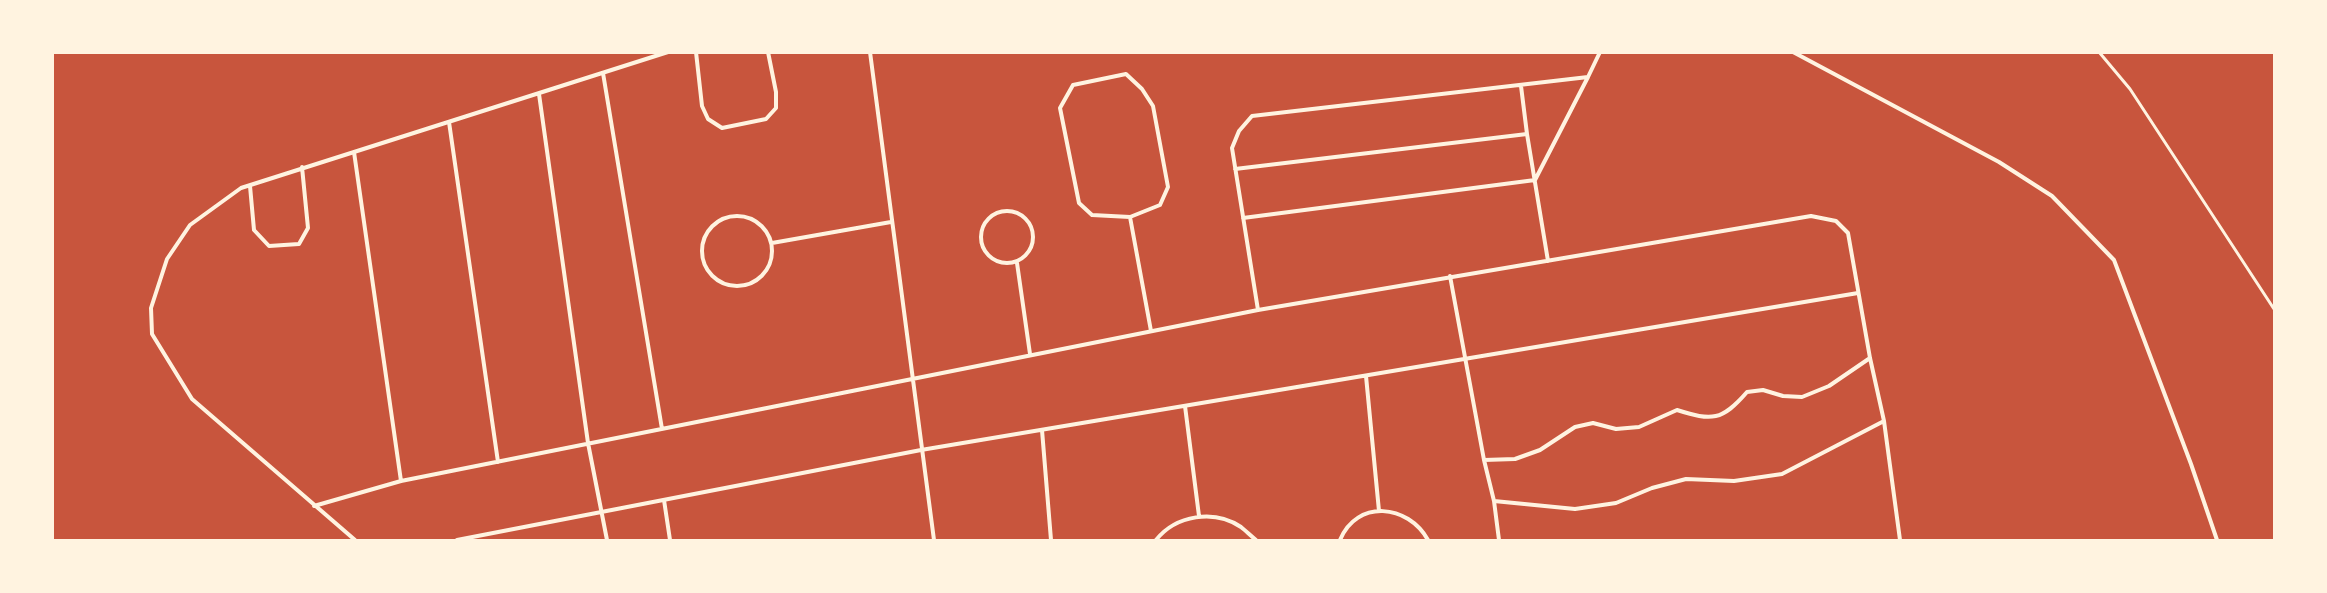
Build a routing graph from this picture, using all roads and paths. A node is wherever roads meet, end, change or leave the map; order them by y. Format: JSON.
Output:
{"nodes":[{"id":1,"x":668,"y":52,"type":"edge"},
{"id":2,"x":696,"y":52,"type":"edge"},
{"id":3,"x":768,"y":52,"type":"edge"},
{"id":4,"x":870,"y":52,"type":"edge"},
{"id":5,"x":1600,"y":52,"type":"edge"},
{"id":6,"x":1793,"y":52,"type":"edge"},
{"id":7,"x":2099,"y":52,"type":"edge"},
{"id":8,"x":602,"y":73,"type":"junction"},
{"id":9,"x":1588,"y":78,"type":"junction"},
{"id":10,"x":1521,"y":86,"type":"junction"},
{"id":11,"x":539,"y":94,"type":"junction"},
{"id":12,"x":449,"y":122,"type":"junction"},
{"id":13,"x":1527,"y":134,"type":"junction"},
{"id":14,"x":354,"y":152,"type":"junction"},
{"id":15,"x":302,"y":167,"type":"junction"},
{"id":16,"x":1235,"y":169,"type":"junction"},
{"id":17,"x":1535,"y":180,"type":"junction"},
{"id":18,"x":250,"y":186,"type":"junction"},
{"id":19,"x":1130,"y":217,"type":"junction"},
{"id":20,"x":1243,"y":218,"type":"junction"},
{"id":21,"x":891,"y":222,"type":"junction"},
{"id":22,"x":772,"y":243,"type":"junction"},
{"id":23,"x":1548,"y":261,"type":"junction"},
{"id":24,"x":1017,"y":263,"type":"junction"},
{"id":25,"x":1450,"y":276,"type":"junction"},
{"id":26,"x":1858,"y":293,"type":"junction"},
{"id":27,"x":2274,"y":308,"type":"edge"},
{"id":28,"x":1258,"y":310,"type":"junction"},
{"id":29,"x":1151,"y":331,"type":"junction"},
{"id":30,"x":1030,"y":354,"type":"junction"},
{"id":31,"x":1870,"y":358,"type":"junction"},
{"id":32,"x":1466,"y":359,"type":"junction"},
{"id":33,"x":1366,"y":376,"type":"junction"},
{"id":34,"x":912,"y":379,"type":"junction"},
{"id":35,"x":1185,"y":406,"type":"junction"},
{"id":36,"x":1884,"y":421,"type":"junction"},
{"id":37,"x":662,"y":429,"type":"junction"},
{"id":38,"x":1042,"y":430,"type":"junction"},
{"id":39,"x":588,"y":443,"type":"junction"},
{"id":40,"x":921,"y":450,"type":"junction"},
{"id":41,"x":1484,"y":460,"type":"junction"},
{"id":42,"x":498,"y":462,"type":"junction"},
{"id":43,"x":401,"y":481,"type":"junction"},
{"id":44,"x":664,"y":500,"type":"junction"},
{"id":45,"x":1494,"y":501,"type":"junction"},
{"id":46,"x":314,"y":506,"type":"junction"},
{"id":47,"x":1378,"y":511,"type":"junction"},
{"id":48,"x":602,"y":512,"type":"junction"},
{"id":49,"x":1199,"y":516,"type":"junction"},
{"id":50,"x":355,"y":540,"type":"edge"},
{"id":51,"x":457,"y":540,"type":"edge"},
{"id":52,"x":608,"y":540,"type":"edge"},
{"id":53,"x":670,"y":540,"type":"edge"},
{"id":54,"x":934,"y":540,"type":"edge"},
{"id":55,"x":1051,"y":540,"type":"edge"},
{"id":56,"x":1156,"y":540,"type":"edge"},
{"id":57,"x":1256,"y":540,"type":"edge"},
{"id":58,"x":1340,"y":540,"type":"edge"},
{"id":59,"x":1428,"y":540,"type":"edge"},
{"id":60,"x":1499,"y":540,"type":"edge"},
{"id":61,"x":1900,"y":540,"type":"edge"},
{"id":62,"x":2217,"y":540,"type":"edge"}],
"edges":[{"from":1,"to":8,"type":"lane"},
{"from":2,"to":3,"type":"lane"},
{"from":4,"to":21,"type":"lane"},
{"from":5,"to":9,"type":"lane"},
{"from":6,"to":62,"type":"lane"},
{"from":7,"to":27,"type":"path"},
{"from":8,"to":11,"type":"lane"},
{"from":8,"to":37,"type":"lane"},
{"from":9,"to":10,"type":"lane"},
{"from":9,"to":17,"type":"lane"},
{"from":10,"to":13,"type":"lane"},
{"from":10,"to":16,"type":"lane"},
{"from":11,"to":12,"type":"lane"},
{"from":11,"to":39,"type":"lane"},
{"from":12,"to":14,"type":"lane"},
{"from":12,"to":42,"type":"lane"},
{"from":13,"to":16,"type":"lane"},
{"from":13,"to":17,"type":"lane"},
{"from":14,"to":15,"type":"lane"},
{"from":14,"to":43,"type":"lane"},
{"from":15,"to":18,"type":"lane"},
{"from":15,"to":18,"type":"lane"},
{"from":16,"to":20,"type":"lane"},
{"from":17,"to":20,"type":"lane"},
{"from":17,"to":23,"type":"lane"},
{"from":18,"to":46,"type":"lane"},
{"from":19,"to":19,"type":"lane"},
{"from":19,"to":29,"type":"lane"},
{"from":20,"to":28,"type":"lane"},
{"from":21,"to":22,"type":"lane"},
{"from":21,"to":34,"type":"lane"},
{"from":22,"to":22,"type":"lane"},
{"from":23,"to":25,"type":"lane"},
{"from":23,"to":26,"type":"lane"},
{"from":24,"to":24,"type":"lane"},
{"from":24,"to":30,"type":"lane"},
{"from":25,"to":28,"type":"lane"},
{"from":25,"to":32,"type":"lane"},
{"from":26,"to":31,"type":"lane"},
{"from":26,"to":32,"type":"lane"},
{"from":28,"to":29,"type":"lane"},
{"from":29,"to":30,"type":"lane"},
{"from":30,"to":34,"type":"lane"},
{"from":31,"to":36,"type":"lane"},
{"from":31,"to":41,"type":"lane"},
{"from":32,"to":33,"type":"lane"},
{"from":32,"to":41,"type":"lane"},
{"from":33,"to":35,"type":"lane"},
{"from":33,"to":47,"type":"lane"},
{"from":34,"to":37,"type":"lane"},
{"from":34,"to":40,"type":"lane"},
{"from":35,"to":38,"type":"lane"},
{"from":35,"to":49,"type":"lane"},
{"from":36,"to":45,"type":"lane"},
{"from":36,"to":61,"type":"lane"},
{"from":37,"to":39,"type":"lane"},
{"from":38,"to":40,"type":"lane"},
{"from":38,"to":55,"type":"lane"},
{"from":39,"to":42,"type":"lane"},
{"from":39,"to":48,"type":"lane"},
{"from":40,"to":44,"type":"lane"},
{"from":40,"to":54,"type":"lane"},
{"from":41,"to":45,"type":"lane"},
{"from":42,"to":43,"type":"lane"},
{"from":43,"to":46,"type":"lane"},
{"from":44,"to":48,"type":"lane"},
{"from":44,"to":53,"type":"lane"},
{"from":45,"to":60,"type":"lane"},
{"from":46,"to":50,"type":"lane"},
{"from":47,"to":58,"type":"lane"},
{"from":47,"to":59,"type":"lane"},
{"from":48,"to":51,"type":"lane"},
{"from":48,"to":52,"type":"lane"},
{"from":49,"to":56,"type":"lane"},
{"from":49,"to":57,"type":"lane"}]}
